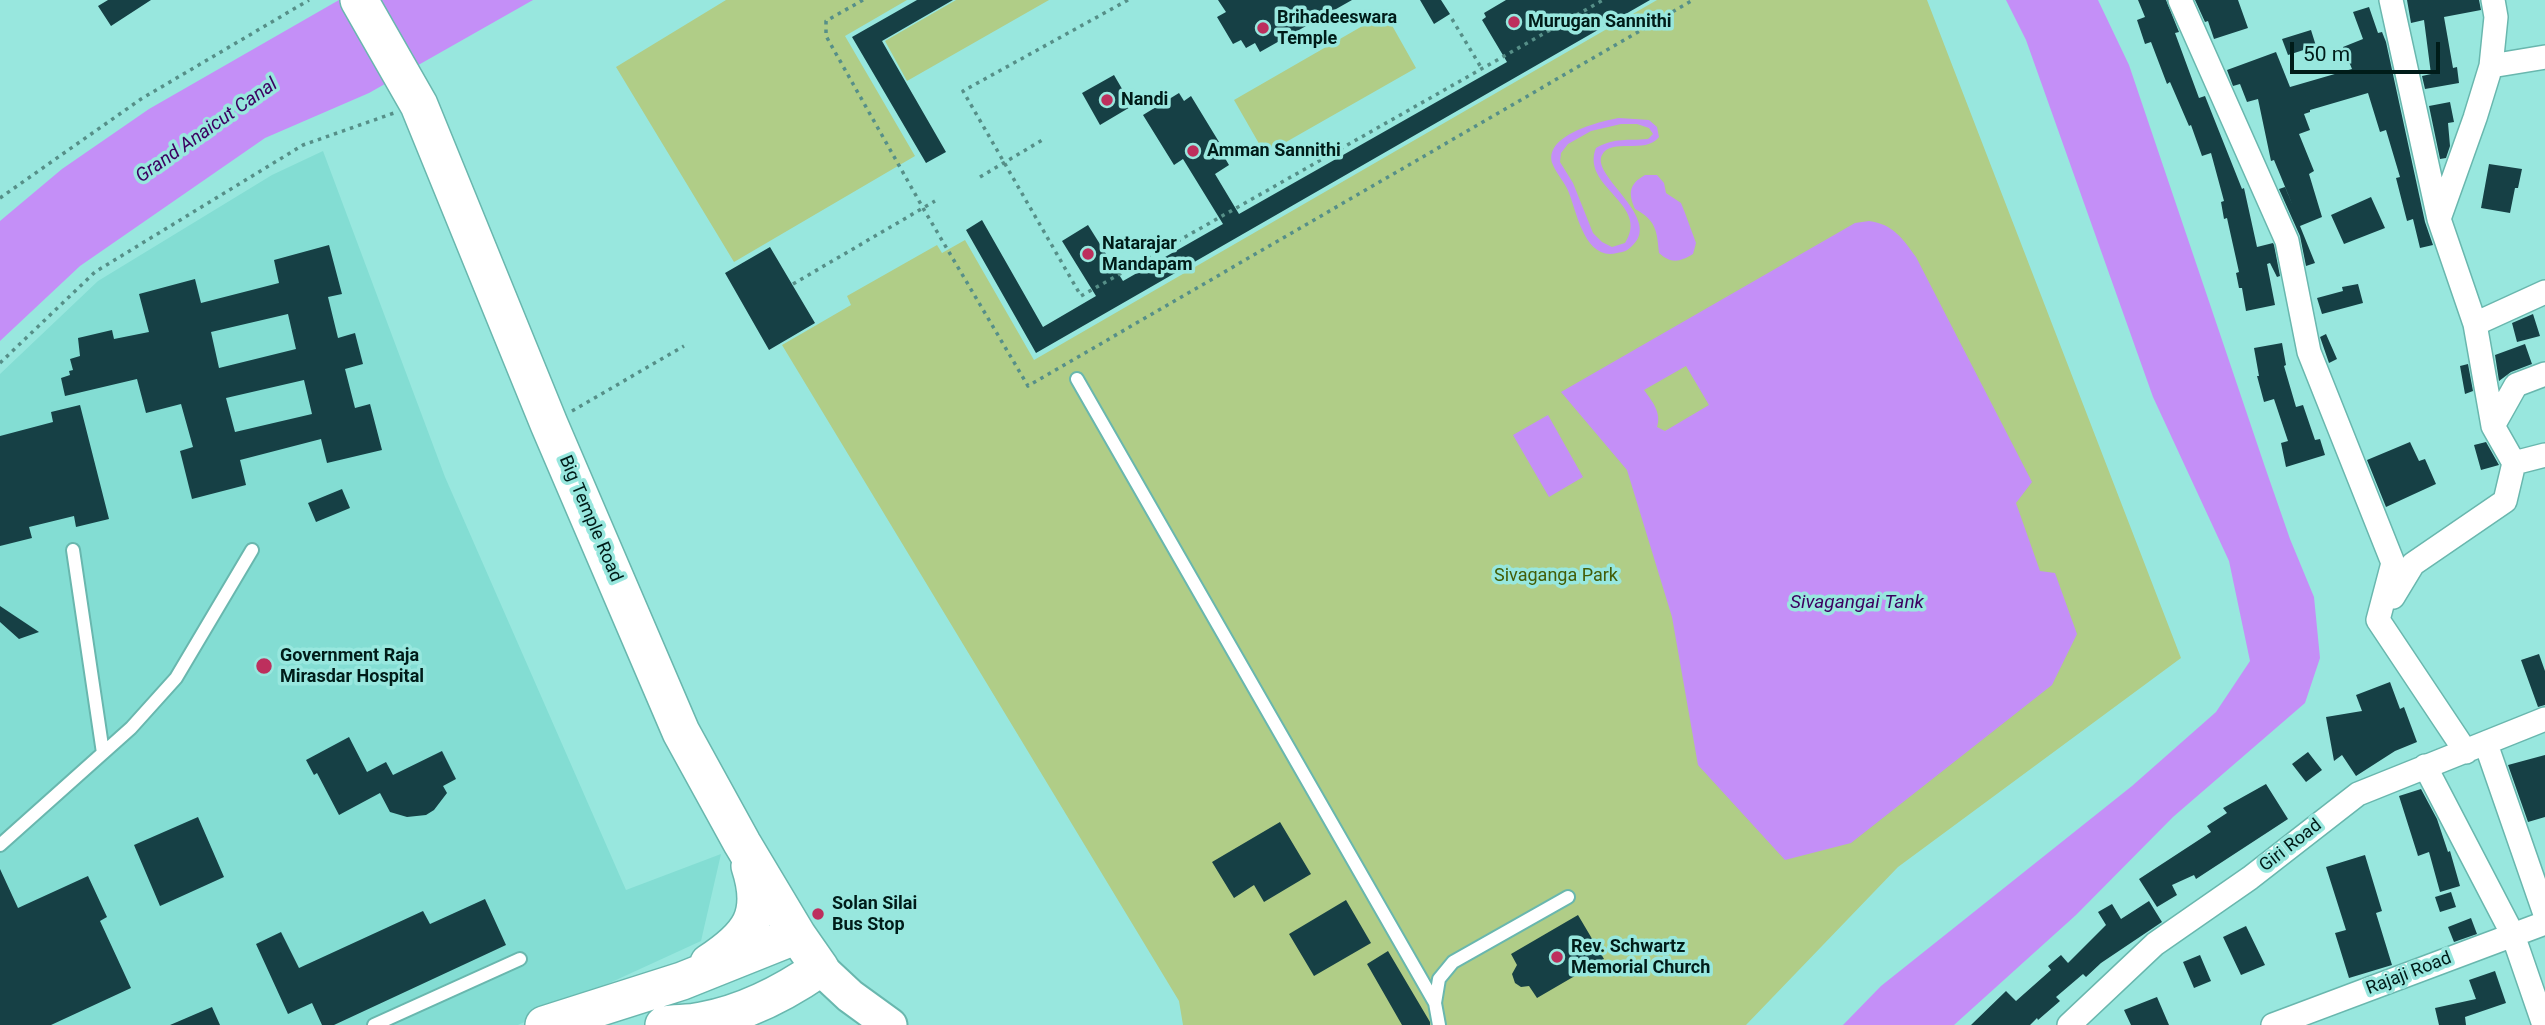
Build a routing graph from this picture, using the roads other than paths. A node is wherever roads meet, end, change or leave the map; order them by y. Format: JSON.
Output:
{"nodes":[{"id":1,"x":359,"y":0,"type":"edge"},
{"id":2,"x":2180,"y":0,"type":"edge"},
{"id":3,"x":2391,"y":0,"type":"edge"},
{"id":4,"x":2498,"y":6,"type":"edge"},
{"id":5,"x":2545,"y":57,"type":"edge"},
{"id":6,"x":2491,"y":66,"type":"junction"},
{"id":7,"x":2439,"y":219,"type":"junction"},
{"id":8,"x":2545,"y":292,"type":"edge"},
{"id":9,"x":2475,"y":324,"type":"junction"},
{"id":10,"x":2545,"y":374,"type":"edge"},
{"id":11,"x":1077,"y":379,"type":"dead end"},
{"id":12,"x":2493,"y":426,"type":"junction"},
{"id":13,"x":2545,"y":455,"type":"edge"},
{"id":14,"x":2514,"y":463,"type":"junction"},
{"id":15,"x":252,"y":550,"type":"dead end"},
{"id":16,"x":73,"y":551,"type":"dead end"},
{"id":17,"x":2378,"y":620,"type":"junction"},
{"id":18,"x":2545,"y":719,"type":"edge"},
{"id":19,"x":2476,"y":748,"type":"junction"},
{"id":20,"x":103,"y":753,"type":"junction"},
{"id":21,"x":2425,"y":766,"type":"junction"},
{"id":22,"x":742,"y":843,"type":"junction"},
{"id":23,"x":0,"y":845,"type":"edge"},
{"id":24,"x":1568,"y":897,"type":"dead end"},
{"id":25,"x":2545,"y":914,"type":"edge"},
{"id":26,"x":2545,"y":923,"type":"edge"},
{"id":27,"x":797,"y":935,"type":"junction"},
{"id":28,"x":2513,"y":935,"type":"junction"},
{"id":29,"x":520,"y":958,"type":"dead end"},
{"id":30,"x":820,"y":968,"type":"junction"},
{"id":31,"x":682,"y":981,"type":"junction"},
{"id":32,"x":1435,"y":1003,"type":"junction"},
{"id":33,"x":702,"y":1021,"type":"junction"},
{"id":34,"x":374,"y":1025,"type":"edge"},
{"id":35,"x":544,"y":1025,"type":"edge"},
{"id":36,"x":664,"y":1025,"type":"edge"},
{"id":37,"x":758,"y":1025,"type":"edge"},
{"id":38,"x":890,"y":1025,"type":"edge"},
{"id":39,"x":1439,"y":1025,"type":"edge"},
{"id":40,"x":2069,"y":1025,"type":"edge"},
{"id":41,"x":2273,"y":1025,"type":"edge"},
{"id":42,"x":2544,"y":1025,"type":"edge"}],
"edges":[{"from":1,"to":22,"type":"main road","name":"Big Temple Road"},
{"from":2,"to":17,"type":"street"},
{"from":3,"to":7,"type":"street"},
{"from":4,"to":6,"type":"street"},
{"from":5,"to":6,"type":"street"},
{"from":6,"to":7,"type":"street"},
{"from":7,"to":9,"type":"street"},
{"from":8,"to":9,"type":"street"},
{"from":9,"to":12,"type":"street"},
{"from":10,"to":12,"type":"street"},
{"from":11,"to":32,"type":"lane"},
{"from":12,"to":14,"type":"street"},
{"from":13,"to":14,"type":"street"},
{"from":14,"to":17,"type":"street"},
{"from":15,"to":20,"type":"lane"},
{"from":16,"to":20,"type":"lane"},
{"from":17,"to":19,"type":"street"},
{"from":18,"to":19,"type":"street","name":"Giri Road"},
{"from":19,"to":21,"type":"street","name":"Giri Road"},
{"from":19,"to":25,"type":"street"},
{"from":20,"to":23,"type":"lane"},
{"from":21,"to":28,"type":"street"},
{"from":21,"to":40,"type":"street","name":"Giri Road"},
{"from":22,"to":27,"type":"main road","name":"Big Temple Road"},
{"from":22,"to":31,"type":"main road"},
{"from":24,"to":32,"type":"lane"},
{"from":26,"to":28,"type":"street","name":"Rajaji Road"},
{"from":27,"to":30,"type":"main road","name":"Big Temple Road"},
{"from":27,"to":31,"type":"main road"},
{"from":28,"to":41,"type":"street","name":"Rajaji Road"},
{"from":28,"to":42,"type":"street"},
{"from":29,"to":34,"type":"lane"},
{"from":30,"to":33,"type":"main road"},
{"from":30,"to":38,"type":"main road"},
{"from":31,"to":35,"type":"main road"},
{"from":32,"to":39,"type":"lane"},
{"from":33,"to":36,"type":"main road"},
{"from":33,"to":37,"type":"main road"}]}
